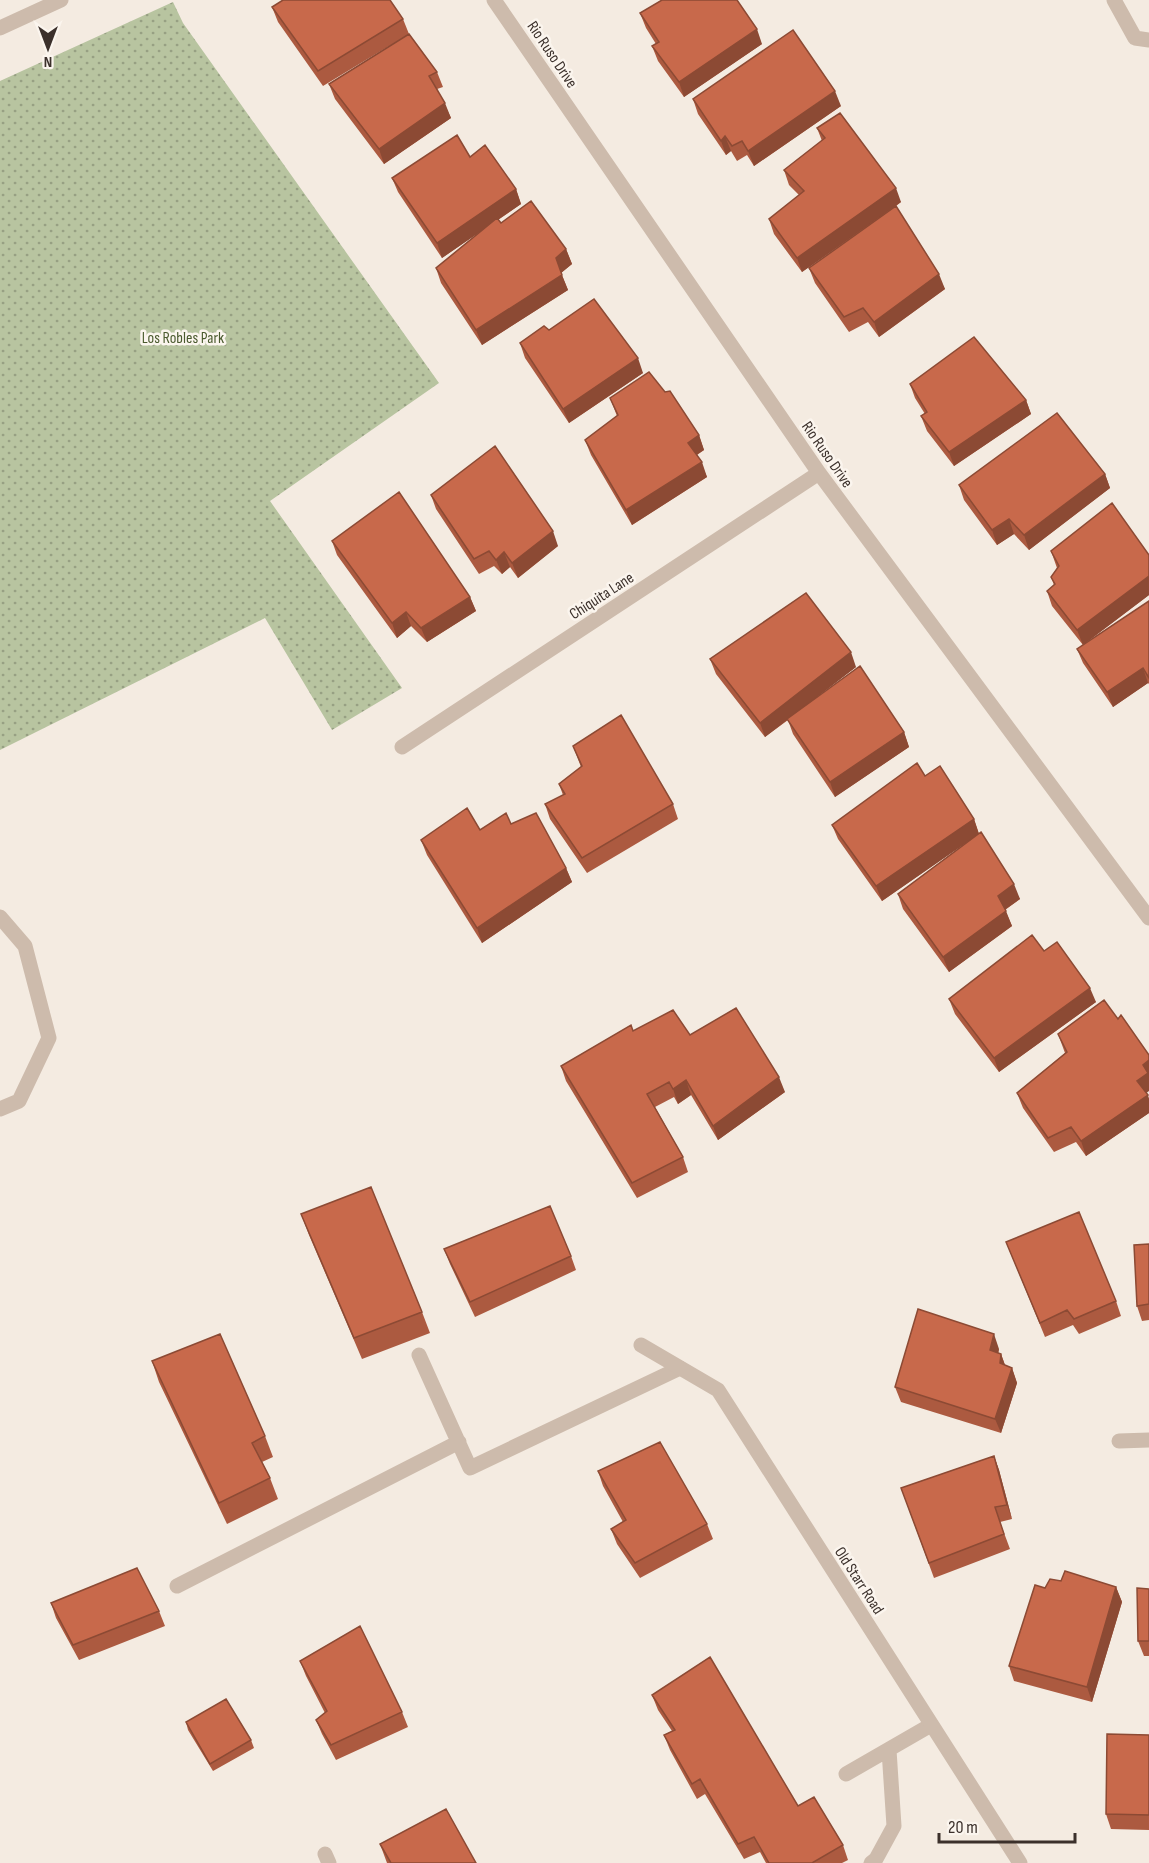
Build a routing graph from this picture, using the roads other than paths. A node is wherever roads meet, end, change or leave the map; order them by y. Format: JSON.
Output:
{"nodes":[{"id":1,"x":61,"y":0,"type":"edge"},
{"id":2,"x":494,"y":0,"type":"edge"},
{"id":3,"x":1114,"y":0,"type":"edge"},
{"id":4,"x":2,"y":24,"type":"edge"},
{"id":5,"x":1149,"y":40,"type":"edge"},
{"id":6,"x":819,"y":473,"type":"junction"},
{"id":7,"x":402,"y":747,"type":"dead end"},
{"id":8,"x":0,"y":917,"type":"edge"},
{"id":9,"x":1149,"y":918,"type":"edge"},
{"id":10,"x":0,"y":1109,"type":"edge"},
{"id":11,"x":641,"y":1345,"type":"dead end"},
{"id":12,"x":419,"y":1355,"type":"dead end"},
{"id":13,"x":680,"y":1368,"type":"junction"},
{"id":14,"x":1149,"y":1440,"type":"edge"},
{"id":15,"x":1119,"y":1441,"type":"dead end"},
{"id":16,"x":459,"y":1442,"type":"junction"},
{"id":17,"x":177,"y":1587,"type":"dead end"},
{"id":18,"x":932,"y":1725,"type":"junction"},
{"id":19,"x":889,"y":1750,"type":"junction"},
{"id":20,"x":846,"y":1774,"type":"dead end"},
{"id":21,"x":871,"y":1863,"type":"edge"},
{"id":22,"x":1020,"y":1863,"type":"edge"}],
"edges":[{"from":1,"to":4,"type":"street"},
{"from":2,"to":6,"type":"street","name":"Rio Ruso Drive"},
{"from":3,"to":5,"type":"street"},
{"from":6,"to":7,"type":"street","name":"Chiquita Lane"},
{"from":6,"to":9,"type":"street","name":"Rio Ruso Drive"},
{"from":8,"to":10,"type":"street"},
{"from":11,"to":13,"type":"street","name":"Old Starr Road"},
{"from":12,"to":16,"type":"street"},
{"from":13,"to":16,"type":"street"},
{"from":13,"to":18,"type":"street","name":"Old Starr Road"},
{"from":14,"to":15,"type":"street"},
{"from":16,"to":17,"type":"street"},
{"from":18,"to":19,"type":"street"},
{"from":18,"to":22,"type":"street","name":"Old Starr Road"},
{"from":19,"to":20,"type":"street"},
{"from":19,"to":21,"type":"street"}]}
